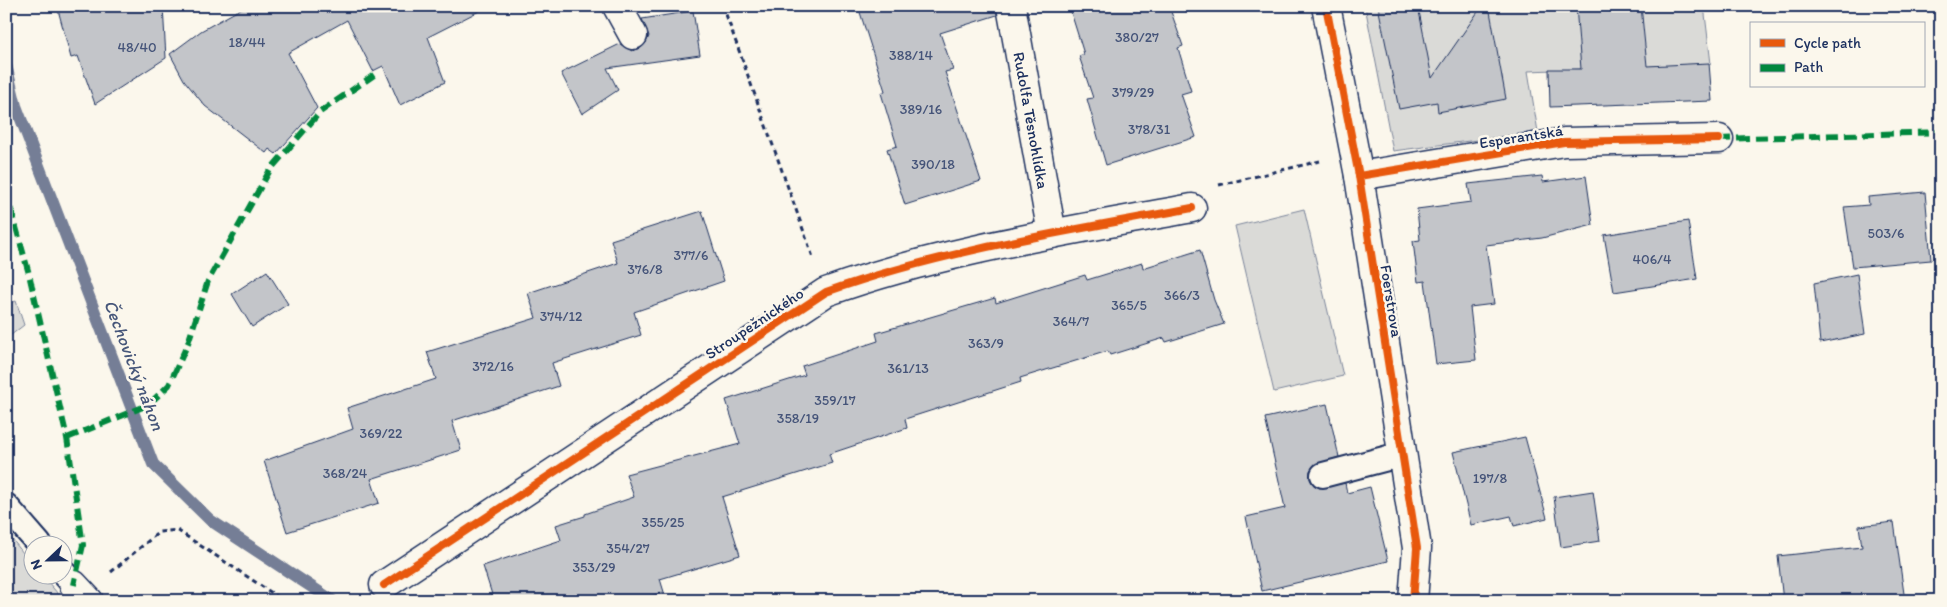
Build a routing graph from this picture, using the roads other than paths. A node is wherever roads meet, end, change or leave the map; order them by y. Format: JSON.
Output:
{"nodes":[{"id":1,"x":617,"y":6,"type":"edge"},
{"id":2,"x":1010,"y":6,"type":"edge"},
{"id":3,"x":1326,"y":6,"type":"edge"},
{"id":4,"x":634,"y":36,"type":"dead end"},
{"id":5,"x":1719,"y":139,"type":"dead end"},
{"id":6,"x":1356,"y":164,"type":"junction"},
{"id":7,"x":1192,"y":208,"type":"road end"},
{"id":8,"x":1052,"y":234,"type":"junction"},
{"id":9,"x":1402,"y":454,"type":"junction"},
{"id":10,"x":1323,"y":475,"type":"dead end"},
{"id":11,"x":6,"y":506,"type":"edge"},
{"id":12,"x":30,"y":534,"type":"edge"},
{"id":13,"x":384,"y":585,"type":"dead end"},
{"id":14,"x":1413,"y":601,"type":"edge"}],
"edges":[{"from":1,"to":4,"type":"street"},
{"from":2,"to":8,"type":"street","name":"Rudolfa Těsnohlídka"},
{"from":3,"to":6,"type":"street","name":"Foerstrova"},
{"from":5,"to":6,"type":"street","name":"Esperantská"},
{"from":6,"to":9,"type":"street","name":"Foerstrova"},
{"from":7,"to":8,"type":"street","name":"Stroupežnického"},
{"from":8,"to":13,"type":"street","name":"Stroupežnického"},
{"from":9,"to":10,"type":"lane"},
{"from":9,"to":14,"type":"street","name":"Foerstrova"},
{"from":11,"to":12,"type":"lane"}]}
